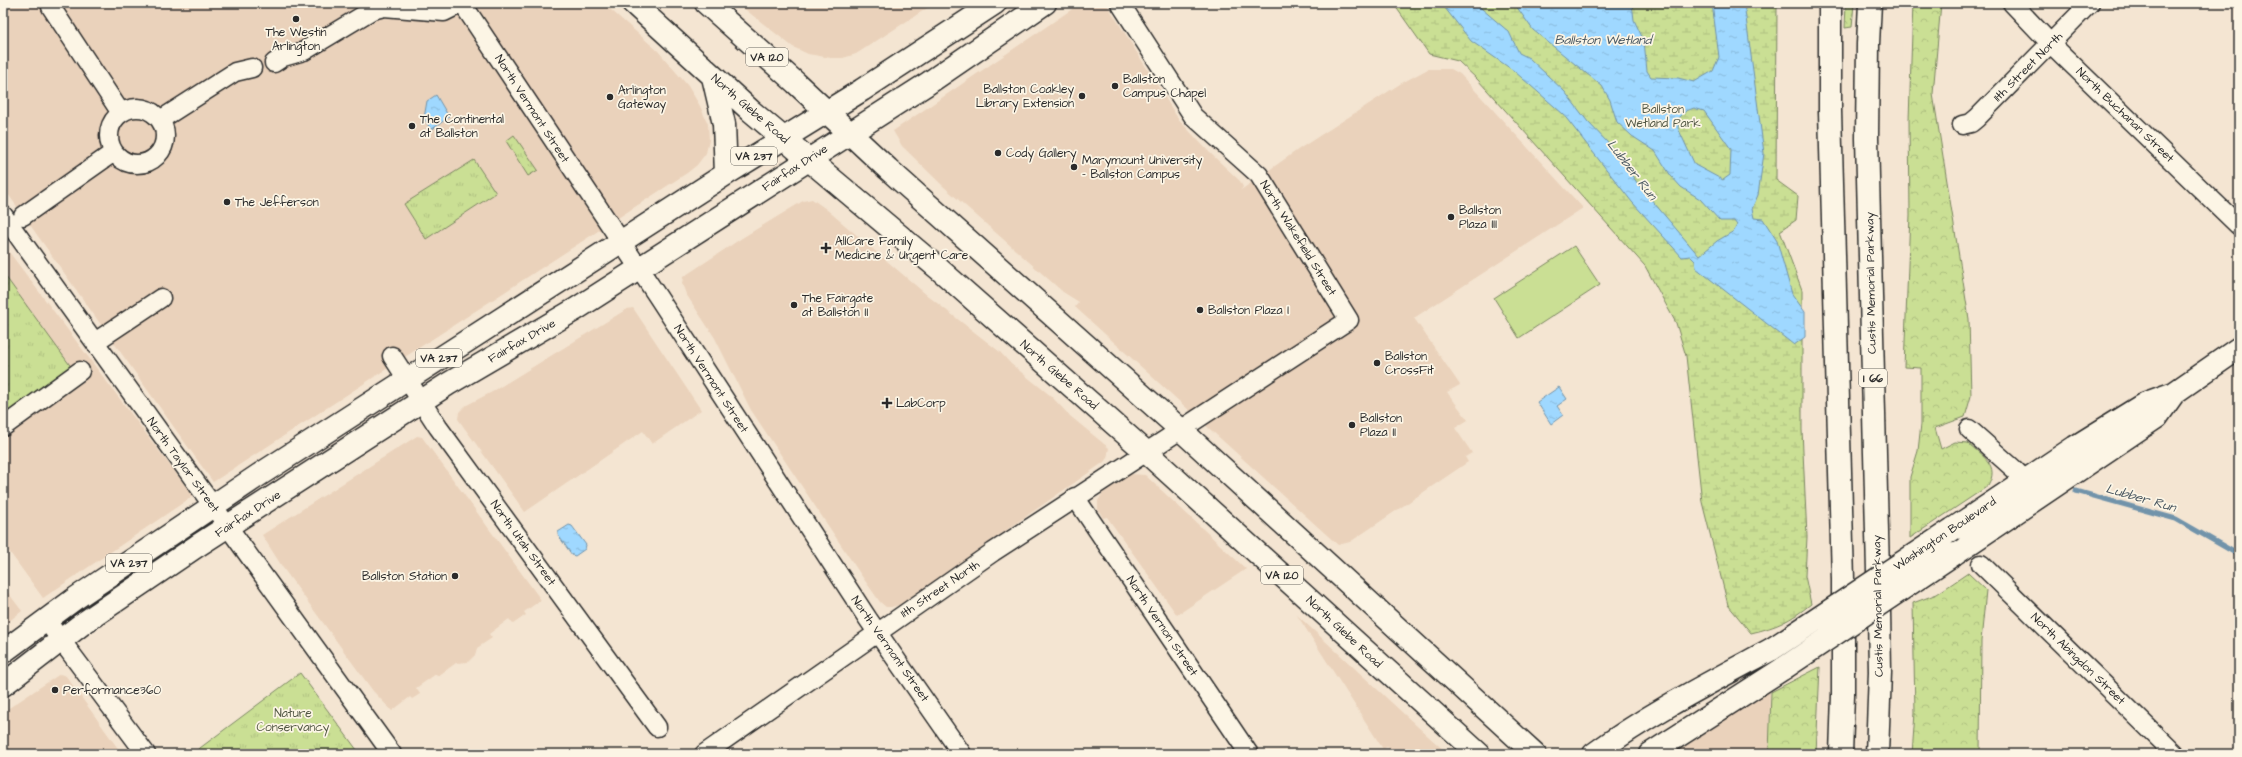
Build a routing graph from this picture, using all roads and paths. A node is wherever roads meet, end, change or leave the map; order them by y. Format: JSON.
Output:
{"nodes":[{"id":1,"x":462,"y":3,"type":"edge"},
{"id":2,"x":633,"y":3,"type":"edge"},
{"id":3,"x":706,"y":3,"type":"edge"},
{"id":4,"x":995,"y":3,"type":"edge"},
{"id":5,"x":1045,"y":3,"type":"edge"},
{"id":6,"x":1120,"y":3,"type":"edge"},
{"id":7,"x":1830,"y":3,"type":"edge"},
{"id":8,"x":1870,"y":3,"type":"edge"},
{"id":9,"x":2012,"y":3,"type":"edge"},
{"id":10,"x":2090,"y":3,"type":"edge"},
{"id":11,"x":50,"y":7,"type":"dead end"},
{"id":12,"x":2051,"y":44,"type":"junction"},
{"id":13,"x":274,"y":63,"type":"dead end"},
{"id":14,"x":252,"y":68,"type":"dead end"},
{"id":15,"x":713,"y":77,"type":"junction"},
{"id":16,"x":826,"y":112,"type":"junction"},
{"id":17,"x":121,"y":113,"type":"junction"},
{"id":18,"x":160,"y":120,"type":"junction"},
{"id":19,"x":1962,"y":125,"type":"dead end"},
{"id":20,"x":849,"y":133,"type":"junction"},
{"id":21,"x":783,"y":138,"type":"junction"},
{"id":22,"x":114,"y":152,"type":"junction"},
{"id":23,"x":808,"y":160,"type":"junction"},
{"id":24,"x":726,"y":174,"type":"junction"},
{"id":25,"x":3,"y":215,"type":"edge"},
{"id":26,"x":23,"y":216,"type":"dead end"},
{"id":27,"x":2239,"y":226,"type":"edge"},
{"id":28,"x":620,"y":242,"type":"junction"},
{"id":29,"x":638,"y":268,"type":"junction"},
{"id":30,"x":161,"y":298,"type":"dead end"},
{"id":31,"x":95,"y":342,"type":"junction"},
{"id":32,"x":2239,"y":348,"type":"edge"},
{"id":33,"x":392,"y":356,"type":"dead end"},
{"id":34,"x":80,"y":371,"type":"dead end"},
{"id":35,"x":407,"y":378,"type":"junction"},
{"id":36,"x":2174,"y":393,"type":"junction"},
{"id":37,"x":421,"y":401,"type":"junction"},
{"id":38,"x":3,"y":428,"type":"edge"},
{"id":39,"x":1969,"y":429,"type":"dead end"},
{"id":40,"x":1181,"y":430,"type":"junction"},
{"id":41,"x":1146,"y":452,"type":"junction"},
{"id":42,"x":2026,"y":479,"type":"junction"},
{"id":43,"x":2039,"y":496,"type":"junction"},
{"id":44,"x":1075,"y":497,"type":"junction"},
{"id":45,"x":213,"y":506,"type":"junction"},
{"id":46,"x":228,"y":527,"type":"junction"},
{"id":47,"x":1981,"y":564,"type":"dead end"},
{"id":48,"x":46,"y":620,"type":"junction"},
{"id":49,"x":878,"y":631,"type":"junction"},
{"id":50,"x":61,"y":639,"type":"junction"},
{"id":51,"x":3,"y":652,"type":"edge"},
{"id":52,"x":3,"y":685,"type":"edge"},
{"id":53,"x":657,"y":728,"type":"dead end"},
{"id":54,"x":146,"y":754,"type":"edge"},
{"id":55,"x":392,"y":754,"type":"edge"},
{"id":56,"x":704,"y":754,"type":"edge"},
{"id":57,"x":962,"y":754,"type":"edge"},
{"id":58,"x":1249,"y":754,"type":"edge"},
{"id":59,"x":1479,"y":754,"type":"edge"},
{"id":60,"x":1535,"y":754,"type":"edge"},
{"id":61,"x":1594,"y":754,"type":"edge"},
{"id":62,"x":1650,"y":754,"type":"edge"},
{"id":63,"x":1841,"y":754,"type":"edge"},
{"id":64,"x":1878,"y":754,"type":"edge"},
{"id":65,"x":2176,"y":754,"type":"edge"}],
"edges":[{"from":1,"to":13,"type":"street"},
{"from":1,"to":28,"type":"street","name":"North Vermont Street"},
{"from":2,"to":15,"type":"main road","name":"North Glebe Road","number":"VA 120"},
{"from":3,"to":16,"type":"main road","number":"VA 120"},
{"from":4,"to":16,"type":"main road"},
{"from":5,"to":20,"type":"main road","name":"Fairfax Drive"},
{"from":6,"to":40,"type":"street","name":"North Wakefield Street"},
{"from":7,"to":63,"type":"main road"},
{"from":8,"to":64,"type":"main road","name":"Custis Memorial Parkway","number":"I 66"},
{"from":9,"to":12,"type":"street","name":"North Buchanan Street"},
{"from":10,"to":12,"type":"street","name":"11th Street North"},
{"from":11,"to":17,"type":"street"},
{"from":12,"to":19,"type":"street","name":"11th Street North"},
{"from":12,"to":27,"type":"street","name":"North Buchanan Street"},
{"from":14,"to":18,"type":"street"},
{"from":15,"to":21,"type":"main road","name":"North Glebe Road","number":"VA 120"},
{"from":15,"to":24,"type":"main road"},
{"from":16,"to":20,"type":"main road","number":"VA 120"},
{"from":16,"to":21,"type":"main road","number":"VA 237"},
{"from":17,"to":18,"type":"street"},
{"from":17,"to":22,"type":"street"},
{"from":18,"to":22,"type":"street"},
{"from":20,"to":23,"type":"main road","name":"Fairfax Drive"},
{"from":20,"to":40,"type":"main road","number":"VA 120"},
{"from":21,"to":23,"type":"main road","name":"North Glebe Road","number":"VA 120"},
{"from":21,"to":24,"type":"main road","number":"VA 237"},
{"from":22,"to":26,"type":"street"},
{"from":23,"to":29,"type":"main road","name":"Fairfax Drive","number":"VA 237"},
{"from":23,"to":41,"type":"main road","name":"North Glebe Road","number":"VA 120"},
{"from":24,"to":28,"type":"main road","number":"VA 237"},
{"from":25,"to":31,"type":"street","name":"North Taylor Street"},
{"from":28,"to":29,"type":"street","name":"North Vermont Street"},
{"from":28,"to":35,"type":"main road","number":"VA 237"},
{"from":29,"to":37,"type":"main road","name":"Fairfax Drive","number":"VA 237"},
{"from":29,"to":49,"type":"street","name":"North Vermont Street"},
{"from":30,"to":31,"type":"street"},
{"from":31,"to":45,"type":"street","name":"North Taylor Street"},
{"from":32,"to":36,"type":"main road","name":"Washington Boulevard"},
{"from":33,"to":35,"type":"street","name":"North Utah Street"},
{"from":34,"to":38,"type":"street"},
{"from":35,"to":37,"type":"street","name":"North Utah Street"},
{"from":35,"to":45,"type":"main road","number":"VA 237"},
{"from":36,"to":42,"type":"main road","name":"Washington Boulevard"},
{"from":36,"to":43,"type":"main road","name":"Washington Boulevard"},
{"from":37,"to":46,"type":"main road","name":"Fairfax Drive","number":"VA 237"},
{"from":37,"to":53,"type":"street","name":"North Utah Street"},
{"from":39,"to":42,"type":"street"},
{"from":40,"to":41,"type":"street","name":"11th Street North"},
{"from":40,"to":60,"type":"main road","number":"VA 120"},
{"from":41,"to":44,"type":"street","name":"11th Street North"},
{"from":41,"to":59,"type":"main road","name":"North Glebe Road","number":"VA 120"},
{"from":42,"to":43,"type":"street"},
{"from":42,"to":61,"type":"main road","name":"Washington Boulevard","bridge":true},
{"from":43,"to":62,"type":"main road","name":"Washington Boulevard","bridge":true},
{"from":44,"to":49,"type":"street","name":"11th Street North"},
{"from":44,"to":58,"type":"street","name":"North Vernon Street"},
{"from":45,"to":46,"type":"street","name":"North Taylor Street"},
{"from":45,"to":48,"type":"main road","number":"VA 237"},
{"from":46,"to":50,"type":"main road","name":"Fairfax Drive","number":"VA 237"},
{"from":46,"to":55,"type":"street","name":"North Taylor Street"},
{"from":47,"to":65,"type":"street","name":"North Abingdon Street"},
{"from":48,"to":50,"type":"street"},
{"from":48,"to":51,"type":"main road","number":"VA 237"},
{"from":49,"to":56,"type":"street","name":"11th Street North"},
{"from":49,"to":57,"type":"street","name":"North Vermont Street"},
{"from":50,"to":52,"type":"main road","name":"Fairfax Drive","number":"VA 237"},
{"from":50,"to":54,"type":"street"}]}
